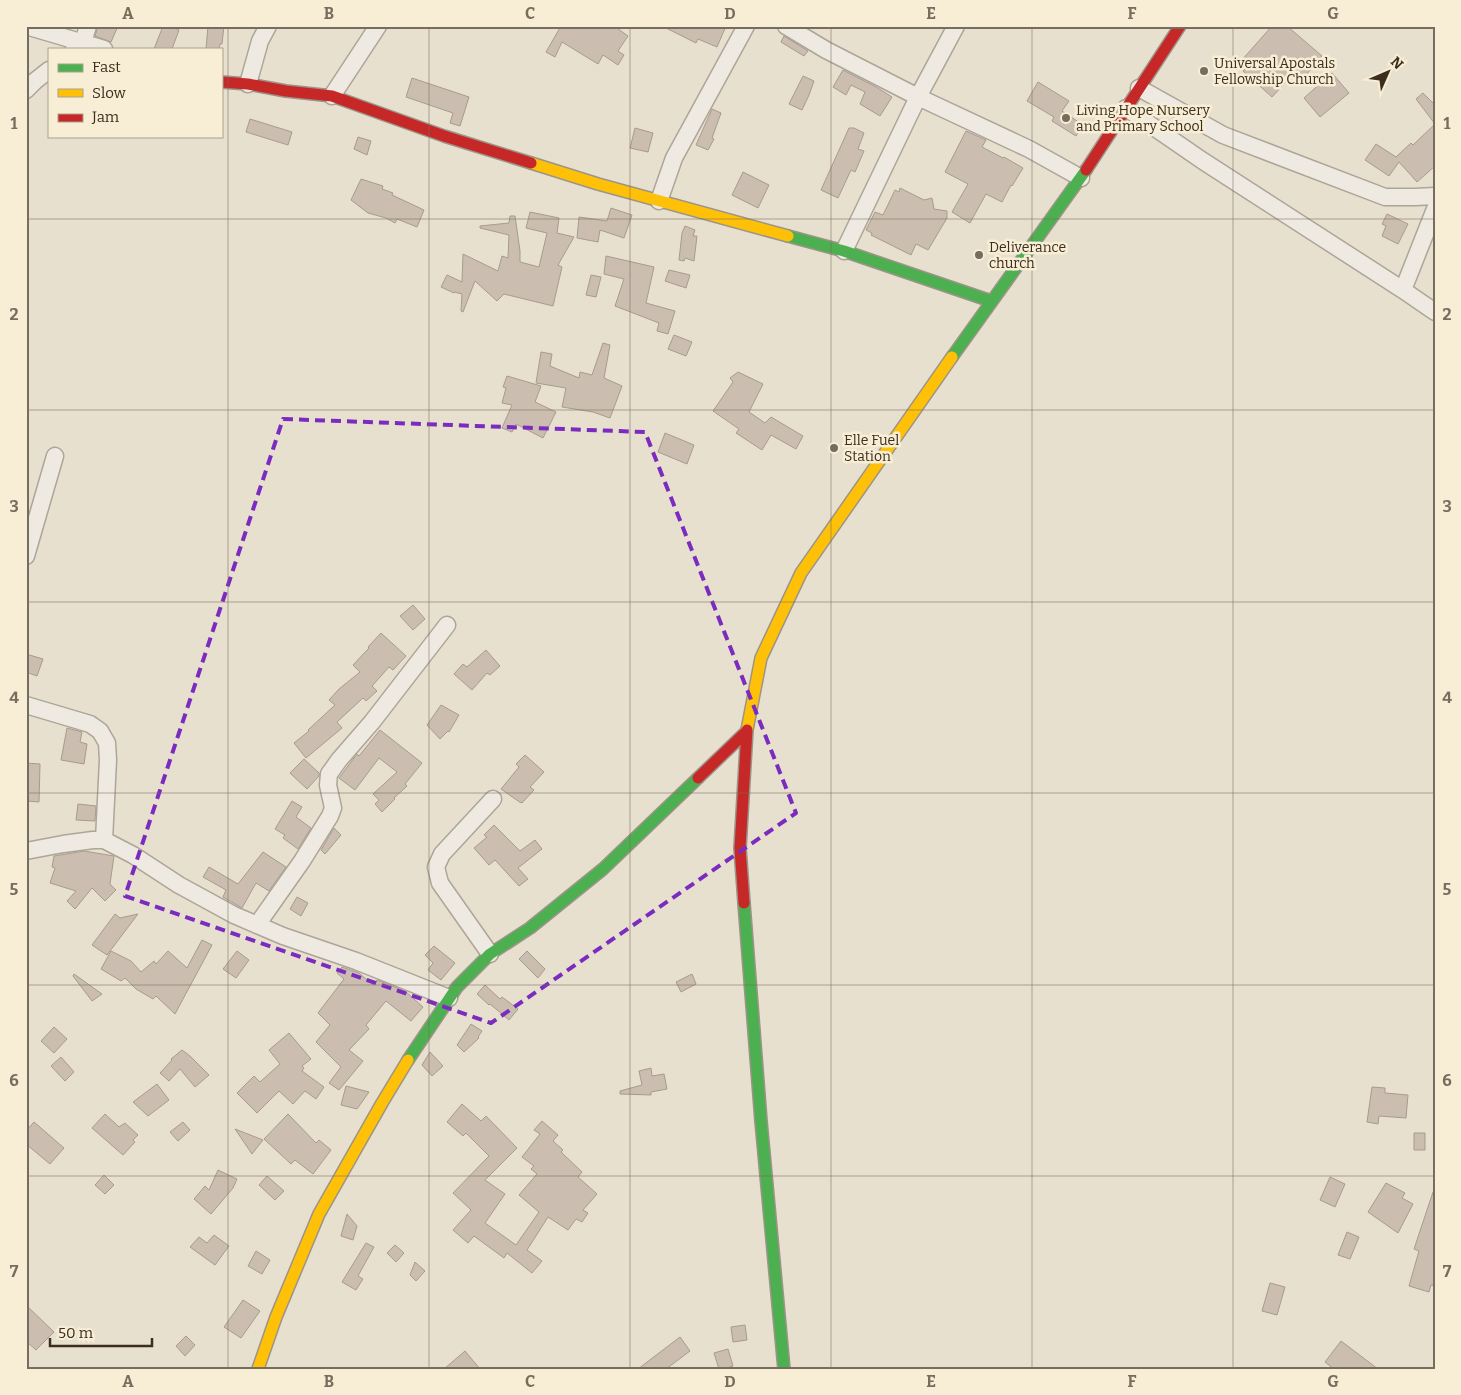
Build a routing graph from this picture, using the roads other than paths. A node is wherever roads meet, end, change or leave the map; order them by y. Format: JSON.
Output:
{"nodes":[{"id":1,"x":26,"y":26,"type":"edge"},
{"id":2,"x":88,"y":26,"type":"edge"},
{"id":3,"x":268,"y":26,"type":"edge"},
{"id":4,"x":378,"y":26,"type":"edge"},
{"id":5,"x":746,"y":26,"type":"edge"},
{"id":6,"x":786,"y":26,"type":"edge"},
{"id":7,"x":956,"y":26,"type":"edge"},
{"id":8,"x":1180,"y":26,"type":"edge"},
{"id":9,"x":78,"y":45,"type":"edge"},
{"id":10,"x":98,"y":48,"type":"edge"},
{"id":11,"x":48,"y":71,"type":"edge"},
{"id":12,"x":222,"y":82,"type":"edge"},
{"id":13,"x":248,"y":84,"type":"junction"},
{"id":14,"x":1139,"y":88,"type":"junction"},
{"id":15,"x":26,"y":90,"type":"edge"},
{"id":16,"x":332,"y":96,"type":"junction"},
{"id":17,"x":918,"y":97,"type":"junction"},
{"id":18,"x":1126,"y":108,"type":"junction"},
{"id":19,"x":1081,"y":178,"type":"junction"},
{"id":20,"x":1435,"y":196,"type":"edge"},
{"id":21,"x":659,"y":201,"type":"junction"},
{"id":22,"x":1435,"y":209,"type":"edge"},
{"id":23,"x":844,"y":251,"type":"junction"},
{"id":24,"x":1403,"y":290,"type":"junction"},
{"id":25,"x":991,"y":301,"type":"junction"},
{"id":26,"x":1435,"y":312,"type":"edge"},
{"id":27,"x":55,"y":456,"type":"dead end"},
{"id":28,"x":26,"y":556,"type":"edge"},
{"id":29,"x":447,"y":625,"type":"dead end"},
{"id":30,"x":26,"y":705,"type":"edge"},
{"id":31,"x":747,"y":731,"type":"junction"},
{"id":32,"x":493,"y":799,"type":"dead end"},
{"id":33,"x":104,"y":840,"type":"junction"},
{"id":34,"x":26,"y":851,"type":"edge"},
{"id":35,"x":257,"y":925,"type":"junction"},
{"id":36,"x":490,"y":954,"type":"junction"},
{"id":37,"x":449,"y":998,"type":"junction"},
{"id":38,"x":258,"y":1369,"type":"edge"},
{"id":39,"x":784,"y":1369,"type":"edge"}],
"edges":[{"from":1,"to":9,"type":"street"},
{"from":2,"to":9,"type":"street"},
{"from":3,"to":13,"type":"street"},
{"from":4,"to":16,"type":"street"},
{"from":5,"to":21,"type":"street"},
{"from":6,"to":17,"type":"street"},
{"from":7,"to":17,"type":"street"},
{"from":8,"to":14,"type":"street"},
{"from":9,"to":10,"type":"street"},
{"from":11,"to":15,"type":"street"},
{"from":12,"to":13,"type":"street"},
{"from":13,"to":16,"type":"street"},
{"from":14,"to":18,"type":"street"},
{"from":14,"to":20,"type":"street"},
{"from":16,"to":21,"type":"street"},
{"from":17,"to":19,"type":"street"},
{"from":17,"to":23,"type":"street"},
{"from":18,"to":19,"type":"street"},
{"from":18,"to":24,"type":"street"},
{"from":19,"to":25,"type":"street"},
{"from":21,"to":23,"type":"street"},
{"from":22,"to":24,"type":"street"},
{"from":23,"to":25,"type":"street"},
{"from":24,"to":26,"type":"street"},
{"from":25,"to":31,"type":"street"},
{"from":27,"to":28,"type":"street"},
{"from":29,"to":35,"type":"street"},
{"from":30,"to":33,"type":"street"},
{"from":31,"to":36,"type":"street"},
{"from":31,"to":39,"type":"street"},
{"from":32,"to":36,"type":"street"},
{"from":33,"to":34,"type":"street"},
{"from":33,"to":35,"type":"street"},
{"from":35,"to":37,"type":"street"},
{"from":36,"to":37,"type":"street"},
{"from":37,"to":38,"type":"street"}]}
